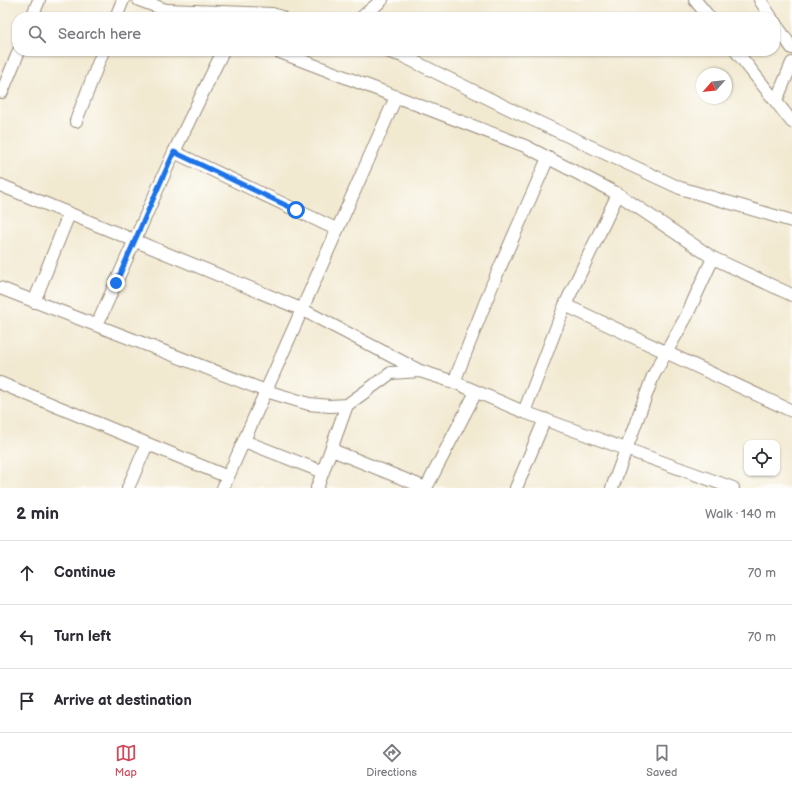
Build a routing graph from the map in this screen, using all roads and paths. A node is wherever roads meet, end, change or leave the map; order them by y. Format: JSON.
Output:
{"nodes":[{"id":1,"x":39,"y":0,"type":"edge"},
{"id":2,"x":123,"y":0,"type":"edge"},
{"id":3,"x":139,"y":0,"type":"edge"},
{"id":4,"x":382,"y":0,"type":"edge"},
{"id":5,"x":695,"y":0,"type":"edge"},
{"id":6,"x":760,"y":0,"type":"edge"},
{"id":7,"x":167,"y":10,"type":"junction"},
{"id":8,"x":34,"y":12,"type":"edge"},
{"id":9,"x":118,"y":12,"type":"edge"},
{"id":10,"x":172,"y":12,"type":"edge"},
{"id":11,"x":220,"y":12,"type":"edge"},
{"id":12,"x":368,"y":12,"type":"edge"},
{"id":13,"x":705,"y":12,"type":"edge"},
{"id":14,"x":768,"y":12,"type":"edge"},
{"id":15,"x":780,"y":30,"type":"edge"},
{"id":16,"x":792,"y":48,"type":"edge"},
{"id":17,"x":17,"y":56,"type":"edge"},
{"id":18,"x":101,"y":56,"type":"edge"},
{"id":19,"x":221,"y":56,"type":"edge"},
{"id":20,"x":290,"y":56,"type":"edge"},
{"id":21,"x":403,"y":56,"type":"edge"},
{"id":22,"x":740,"y":56,"type":"edge"},
{"id":23,"x":792,"y":63,"type":"edge"},
{"id":24,"x":2,"y":92,"type":"dead end"},
{"id":25,"x":396,"y":97,"type":"junction"},
{"id":26,"x":776,"y":101,"type":"junction"},
{"id":27,"x":76,"y":121,"type":"dead end"},
{"id":28,"x":792,"y":122,"type":"edge"},
{"id":29,"x":174,"y":152,"type":"junction"},
{"id":30,"x":548,"y":158,"type":"junction"},
{"id":31,"x":0,"y":186,"type":"edge"},
{"id":32,"x":618,"y":194,"type":"junction"},
{"id":33,"x":69,"y":214,"type":"junction"},
{"id":34,"x":792,"y":221,"type":"edge"},
{"id":35,"x":336,"y":229,"type":"junction"},
{"id":36,"x":134,"y":241,"type":"junction"},
{"id":37,"x":713,"y":258,"type":"junction"},
{"id":38,"x":1,"y":292,"type":"edge"},
{"id":39,"x":792,"y":295,"type":"edge"},
{"id":40,"x":34,"y":302,"type":"junction"},
{"id":41,"x":565,"y":305,"type":"junction"},
{"id":42,"x":301,"y":309,"type":"junction"},
{"id":43,"x":97,"y":324,"type":"junction"},
{"id":44,"x":665,"y":352,"type":"junction"},
{"id":45,"x":420,"y":371,"type":"junction"},
{"id":46,"x":454,"y":382,"type":"junction"},
{"id":47,"x":0,"y":383,"type":"edge"},
{"id":48,"x":266,"y":391,"type":"junction"},
{"id":49,"x":476,"y":392,"type":"junction"},
{"id":50,"x":347,"y":405,"type":"junction"},
{"id":51,"x":792,"y":411,"type":"edge"},
{"id":52,"x":524,"y":412,"type":"junction"},
{"id":53,"x":545,"y":419,"type":"junction"},
{"id":54,"x":244,"y":441,"type":"junction"},
{"id":55,"x":148,"y":444,"type":"junction"},
{"id":56,"x":626,"y":448,"type":"junction"},
{"id":57,"x":332,"y":450,"type":"junction"},
{"id":58,"x":323,"y":472,"type":"junction"},
{"id":59,"x":225,"y":482,"type":"edge"},
{"id":60,"x":128,"y":488,"type":"edge"},
{"id":61,"x":317,"y":488,"type":"edge"},
{"id":62,"x":426,"y":488,"type":"edge"},
{"id":63,"x":516,"y":488,"type":"edge"},
{"id":64,"x":612,"y":488,"type":"edge"},
{"id":65,"x":733,"y":488,"type":"edge"}],
"edges":[{"from":1,"to":8,"type":"street"},
{"from":2,"to":9,"type":"street"},
{"from":3,"to":7,"type":"street"},
{"from":4,"to":12,"type":"street"},
{"from":5,"to":13,"type":"street"},
{"from":6,"to":14,"type":"street"},
{"from":7,"to":10,"type":"street"},
{"from":7,"to":11,"type":"street"},
{"from":15,"to":16,"type":"street"},
{"from":17,"to":24,"type":"street"},
{"from":18,"to":27,"type":"street"},
{"from":19,"to":29,"type":"street"},
{"from":20,"to":25,"type":"street"},
{"from":21,"to":34,"type":"street"},
{"from":22,"to":26,"type":"street"},
{"from":23,"to":26,"type":"street"},
{"from":25,"to":30,"type":"street"},
{"from":25,"to":35,"type":"street"},
{"from":26,"to":28,"type":"street"},
{"from":29,"to":35,"type":"street"},
{"from":29,"to":36,"type":"street"},
{"from":30,"to":32,"type":"street"},
{"from":30,"to":46,"type":"street"},
{"from":31,"to":33,"type":"street"},
{"from":32,"to":37,"type":"street"},
{"from":32,"to":41,"type":"street"},
{"from":33,"to":36,"type":"street"},
{"from":33,"to":40,"type":"street"},
{"from":35,"to":42,"type":"street"},
{"from":36,"to":42,"type":"street"},
{"from":36,"to":43,"type":"street"},
{"from":37,"to":39,"type":"street"},
{"from":37,"to":44,"type":"street"},
{"from":38,"to":40,"type":"street"},
{"from":40,"to":43,"type":"street"},
{"from":41,"to":44,"type":"street"},
{"from":41,"to":52,"type":"street"},
{"from":42,"to":45,"type":"street"},
{"from":42,"to":48,"type":"street"},
{"from":43,"to":48,"type":"street"},
{"from":44,"to":51,"type":"street"},
{"from":44,"to":56,"type":"street"},
{"from":45,"to":46,"type":"street"},
{"from":45,"to":50,"type":"street"},
{"from":46,"to":49,"type":"street"},
{"from":47,"to":55,"type":"street"},
{"from":48,"to":50,"type":"street"},
{"from":48,"to":54,"type":"street"},
{"from":49,"to":52,"type":"street"},
{"from":49,"to":62,"type":"street"},
{"from":50,"to":57,"type":"street"},
{"from":52,"to":53,"type":"street"},
{"from":53,"to":56,"type":"street"},
{"from":53,"to":63,"type":"street"},
{"from":54,"to":58,"type":"street"},
{"from":54,"to":59,"type":"street"},
{"from":55,"to":59,"type":"street"},
{"from":55,"to":60,"type":"street"},
{"from":56,"to":64,"type":"street"},
{"from":56,"to":65,"type":"street"},
{"from":57,"to":58,"type":"street"},
{"from":57,"to":62,"type":"street"},
{"from":58,"to":61,"type":"street"}]}
